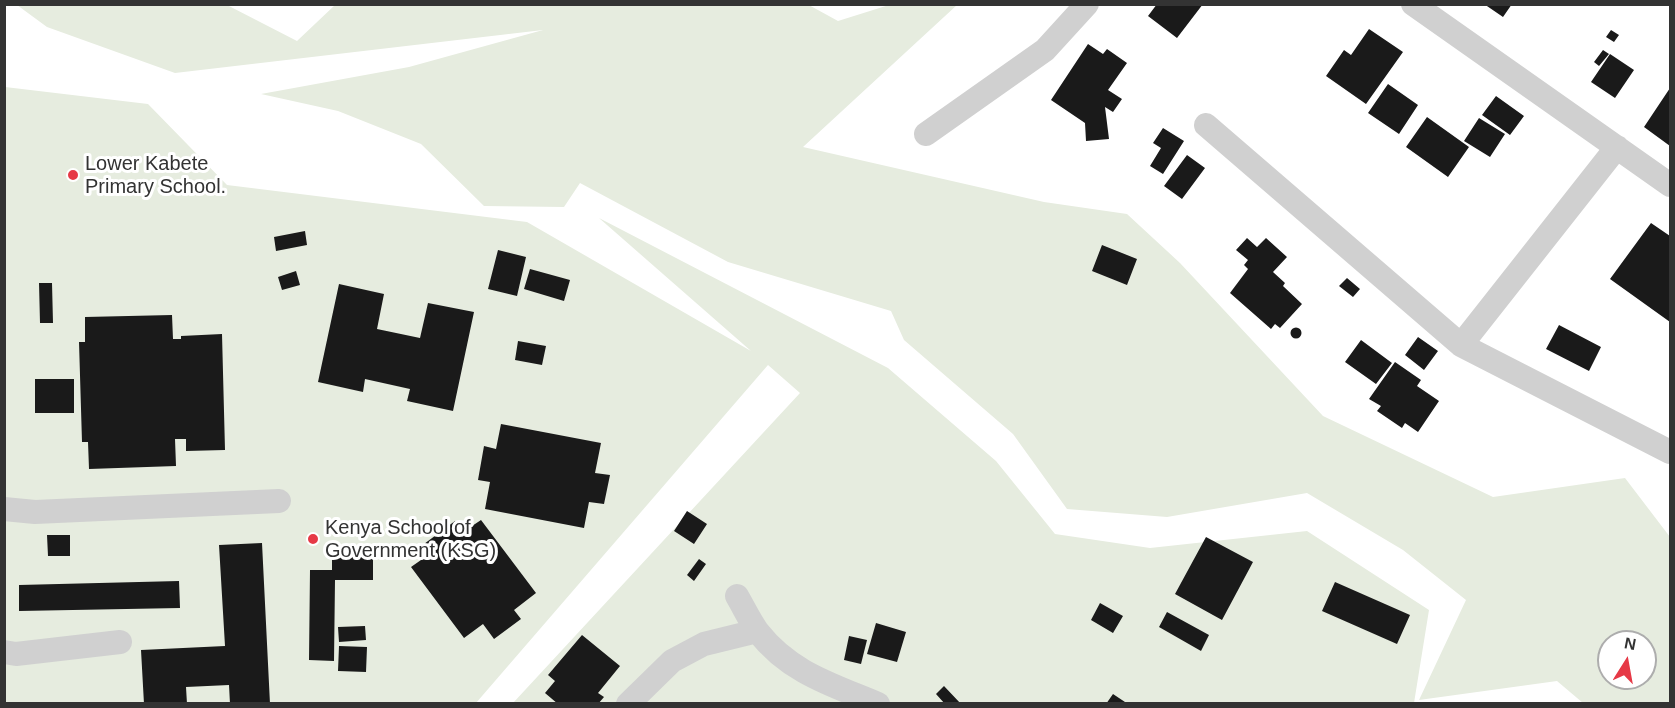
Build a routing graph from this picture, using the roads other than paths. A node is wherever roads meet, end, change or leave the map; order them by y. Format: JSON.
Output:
{"nodes":[{"id":1,"x":1087,"y":4,"type":"edge"},
{"id":2,"x":1413,"y":4,"type":"edge"},
{"id":3,"x":1206,"y":125,"type":"dead end"},
{"id":4,"x":926,"y":134,"type":"dead end"},
{"id":5,"x":1617,"y":147,"type":"junction"},
{"id":6,"x":1671,"y":185,"type":"edge"},
{"id":7,"x":1461,"y":345,"type":"junction"},
{"id":8,"x":1671,"y":452,"type":"edge"},
{"id":9,"x":279,"y":501,"type":"dead end"},
{"id":10,"x":4,"y":509,"type":"edge"},
{"id":11,"x":737,"y":596,"type":"dead end"},
{"id":12,"x":757,"y":631,"type":"junction"},
{"id":13,"x":120,"y":642,"type":"dead end"},
{"id":14,"x":4,"y":652,"type":"edge"},
{"id":15,"x":628,"y":704,"type":"edge"},
{"id":16,"x":878,"y":704,"type":"edge"}],
"edges":[{"from":1,"to":4,"type":"street"},
{"from":2,"to":5,"type":"street"},
{"from":3,"to":7,"type":"street"},
{"from":5,"to":6,"type":"street"},
{"from":5,"to":7,"type":"street"},
{"from":7,"to":8,"type":"street"},
{"from":9,"to":10,"type":"street"},
{"from":11,"to":12,"type":"street"},
{"from":12,"to":15,"type":"street"},
{"from":12,"to":16,"type":"street"},
{"from":13,"to":14,"type":"street"}]}
